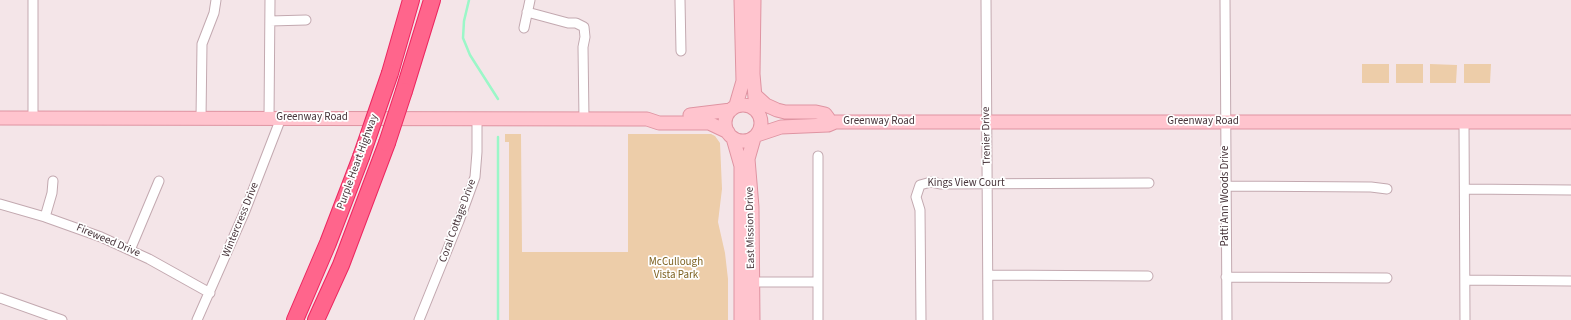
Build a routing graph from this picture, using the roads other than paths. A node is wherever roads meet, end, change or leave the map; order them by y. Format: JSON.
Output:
{"nodes":[{"id":1,"x":33,"y":0,"type":"edge"},
{"id":2,"x":216,"y":0,"type":"edge"},
{"id":3,"x":270,"y":0,"type":"edge"},
{"id":4,"x":411,"y":0,"type":"edge"},
{"id":5,"x":432,"y":0,"type":"edge"},
{"id":6,"x":530,"y":0,"type":"edge"},
{"id":7,"x":680,"y":0,"type":"edge"},
{"id":8,"x":740,"y":0,"type":"edge"},
{"id":9,"x":754,"y":0,"type":"edge"},
{"id":10,"x":986,"y":0,"type":"edge"},
{"id":11,"x":1225,"y":0,"type":"edge"},
{"id":12,"x":527,"y":12,"type":"junction"},
{"id":13,"x":270,"y":20,"type":"junction"},
{"id":14,"x":306,"y":20,"type":"dead end"},
{"id":15,"x":524,"y":28,"type":"dead end"},
{"id":16,"x":681,"y":51,"type":"dead end"},
{"id":17,"x":755,"y":95,"type":"junction"},
{"id":18,"x":734,"y":107,"type":"junction"},
{"id":19,"x":758,"y":111,"type":"junction"},
{"id":20,"x":0,"y":118,"type":"edge"},
{"id":21,"x":33,"y":118,"type":"junction"},
{"id":22,"x":201,"y":118,"type":"junction"},
{"id":23,"x":275,"y":118,"type":"junction"},
{"id":24,"x":478,"y":119,"type":"junction"},
{"id":25,"x":584,"y":119,"type":"junction"},
{"id":26,"x":648,"y":120,"type":"junction"},
{"id":27,"x":832,"y":120,"type":"junction"},
{"id":28,"x":986,"y":122,"type":"junction"},
{"id":29,"x":1226,"y":122,"type":"junction"},
{"id":30,"x":1571,"y":122,"type":"edge"},
{"id":31,"x":1464,"y":123,"type":"junction"},
{"id":32,"x":730,"y":135,"type":"junction"},
{"id":33,"x":756,"y":137,"type":"junction"},
{"id":34,"x":818,"y":156,"type":"dead end"},
{"id":35,"x":53,"y":181,"type":"dead end"},
{"id":36,"x":159,"y":181,"type":"dead end"},
{"id":37,"x":987,"y":183,"type":"junction"},
{"id":38,"x":1149,"y":183,"type":"dead end"},
{"id":39,"x":1226,"y":186,"type":"junction"},
{"id":40,"x":1387,"y":190,"type":"dead end"},
{"id":41,"x":1465,"y":190,"type":"junction"},
{"id":42,"x":1571,"y":190,"type":"edge"},
{"id":43,"x":0,"y":204,"type":"edge"},
{"id":44,"x":45,"y":217,"type":"junction"},
{"id":45,"x":130,"y":250,"type":"junction"},
{"id":46,"x":988,"y":275,"type":"junction"},
{"id":47,"x":1148,"y":276,"type":"dead end"},
{"id":48,"x":1226,"y":277,"type":"junction"},
{"id":49,"x":1387,"y":278,"type":"dead end"},
{"id":50,"x":1465,"y":280,"type":"junction"},
{"id":51,"x":1571,"y":280,"type":"edge"},
{"id":52,"x":746,"y":282,"type":"junction"},
{"id":53,"x":818,"y":282,"type":"junction"},
{"id":54,"x":210,"y":293,"type":"junction"},
{"id":55,"x":0,"y":298,"type":"edge"},
{"id":56,"x":62,"y":320,"type":"edge"},
{"id":57,"x":197,"y":320,"type":"edge"},
{"id":58,"x":295,"y":320,"type":"edge"},
{"id":59,"x":316,"y":320,"type":"edge"},
{"id":60,"x":419,"y":320,"type":"edge"},
{"id":61,"x":741,"y":320,"type":"edge"},
{"id":62,"x":753,"y":320,"type":"edge"},
{"id":63,"x":818,"y":320,"type":"edge"},
{"id":64,"x":921,"y":320,"type":"edge"},
{"id":65,"x":988,"y":320,"type":"edge"},
{"id":66,"x":1227,"y":320,"type":"edge"},
{"id":67,"x":1466,"y":320,"type":"edge"}],
"edges":[{"from":1,"to":21,"type":"street"},
{"from":2,"to":22,"type":"street"},
{"from":3,"to":13,"type":"street"},
{"from":4,"to":58,"type":"highway","name":"Purple Heart Highway","bridge":true},
{"from":5,"to":59,"type":"highway","name":"Purple Heart Highway","bridge":true},
{"from":6,"to":12,"type":"street"},
{"from":7,"to":16,"type":"street"},
{"from":8,"to":18,"type":"street"},
{"from":9,"to":17,"type":"street"},
{"from":10,"to":28,"type":"street","name":"Trenier Drive"},
{"from":11,"to":29,"type":"street","name":"Patti Ann Woods Drive"},
{"from":12,"to":15,"type":"street"},
{"from":12,"to":25,"type":"street"},
{"from":13,"to":14,"type":"street"},
{"from":13,"to":23,"type":"street"},
{"from":17,"to":19,"type":"street"},
{"from":17,"to":27,"type":"street"},
{"from":18,"to":19,"type":"street"},
{"from":18,"to":26,"type":"street","name":"Greenway Road"},
{"from":18,"to":32,"type":"street"},
{"from":19,"to":27,"type":"street","name":"Greenway Road"},
{"from":19,"to":33,"type":"street"},
{"from":20,"to":21,"type":"street","name":"Greenway Road"},
{"from":21,"to":22,"type":"street","name":"Greenway Road"},
{"from":22,"to":23,"type":"street","name":"Greenway Road"},
{"from":23,"to":24,"type":"street","name":"Greenway Road"},
{"from":23,"to":54,"type":"street","name":"Wintercress Drive"},
{"from":24,"to":25,"type":"street","name":"Greenway Road"},
{"from":24,"to":60,"type":"street","name":"Coral Cottage Drive"},
{"from":25,"to":26,"type":"street","name":"Greenway Road"},
{"from":26,"to":32,"type":"street","name":"Greenway Road"},
{"from":27,"to":28,"type":"street","name":"Greenway Road"},
{"from":27,"to":33,"type":"street","name":"Greenway Road"},
{"from":28,"to":29,"type":"street","name":"Greenway Road"},
{"from":28,"to":37,"type":"street","name":"Trenier Drive"},
{"from":29,"to":31,"type":"street","name":"Greenway Road"},
{"from":29,"to":39,"type":"street","name":"Patti Ann Woods Drive"},
{"from":30,"to":31,"type":"street","name":"Greenway Road"},
{"from":31,"to":41,"type":"street"},
{"from":32,"to":33,"type":"street"},
{"from":32,"to":52,"type":"street","name":"East Mission Drive"},
{"from":33,"to":52,"type":"street","name":"East Mission Drive"},
{"from":34,"to":53,"type":"street"},
{"from":35,"to":44,"type":"street"},
{"from":36,"to":45,"type":"street"},
{"from":37,"to":38,"type":"street","name":"Kings View Court"},
{"from":37,"to":46,"type":"street","name":"Trenier Drive"},
{"from":37,"to":64,"type":"street","name":"Kings View Court"},
{"from":39,"to":40,"type":"street"},
{"from":39,"to":48,"type":"street","name":"Patti Ann Woods Drive"},
{"from":41,"to":42,"type":"street"},
{"from":41,"to":50,"type":"street"},
{"from":43,"to":44,"type":"street","name":"Fireweed Drive"},
{"from":44,"to":45,"type":"street","name":"Fireweed Drive"},
{"from":45,"to":54,"type":"street","name":"Fireweed Drive"},
{"from":46,"to":47,"type":"street"},
{"from":46,"to":65,"type":"street","name":"Trenier Drive"},
{"from":48,"to":49,"type":"street"},
{"from":48,"to":66,"type":"street","name":"Patti Ann Woods Drive"},
{"from":50,"to":51,"type":"street"},
{"from":50,"to":67,"type":"street"},
{"from":52,"to":53,"type":"street"},
{"from":52,"to":61,"type":"street","name":"East Mission Drive"},
{"from":52,"to":62,"type":"street","name":"East Mission Drive"},
{"from":53,"to":63,"type":"street"},
{"from":54,"to":57,"type":"street","name":"Wintercress Drive"},
{"from":55,"to":56,"type":"street"}]}
